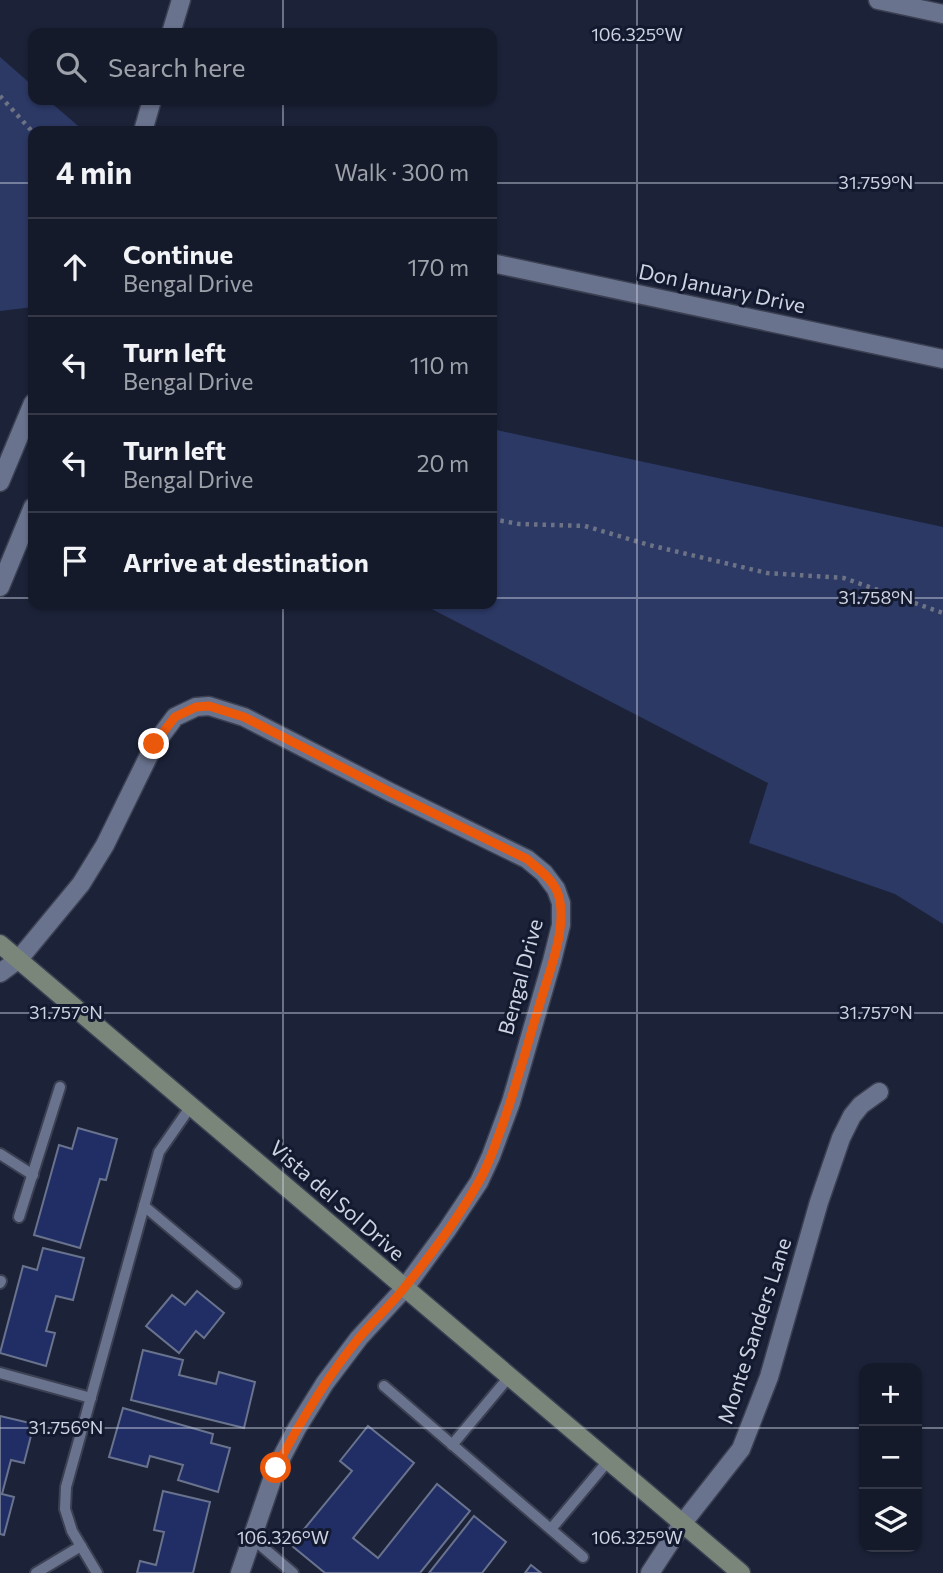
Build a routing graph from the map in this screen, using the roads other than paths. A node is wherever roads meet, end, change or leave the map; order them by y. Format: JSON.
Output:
{"nodes":[{"id":1,"x":181,"y":0,"type":"edge"},
{"id":2,"x":878,"y":0,"type":"edge"},
{"id":3,"x":943,"y":14,"type":"edge"},
{"id":4,"x":173,"y":28,"type":"edge"},
{"id":5,"x":151,"y":105,"type":"edge"},
{"id":6,"x":144,"y":126,"type":"edge"},
{"id":7,"x":497,"y":264,"type":"edge"},
{"id":8,"x":943,"y":359,"type":"edge"},
{"id":9,"x":28,"y":415,"type":"edge"},
{"id":10,"x":0,"y":482,"type":"edge"},
{"id":11,"x":28,"y":519,"type":"edge"},
{"id":12,"x":0,"y":587,"type":"edge"},
{"id":13,"x":0,"y":944,"type":"edge"},
{"id":14,"x":19,"y":959,"type":"junction"},
{"id":15,"x":0,"y":973,"type":"edge"},
{"id":16,"x":60,"y":1087,"type":"dead end"},
{"id":17,"x":879,"y":1092,"type":"dead end"},
{"id":18,"x":191,"y":1106,"type":"junction"},
{"id":19,"x":0,"y":1154,"type":"edge"},
{"id":20,"x":33,"y":1175,"type":"junction"},
{"id":21,"x":144,"y":1206,"type":"junction"},
{"id":22,"x":19,"y":1217,"type":"dead end"},
{"id":23,"x":236,"y":1283,"type":"dead end"},
{"id":24,"x":404,"y":1289,"type":"junction"},
{"id":25,"x":0,"y":1373,"type":"edge"},
{"id":26,"x":509,"y":1377,"type":"junction"},
{"id":27,"x":384,"y":1386,"type":"dead end"},
{"id":28,"x":91,"y":1398,"type":"junction"},
{"id":29,"x":452,"y":1445,"type":"junction"},
{"id":30,"x":608,"y":1461,"type":"junction"},
{"id":31,"x":682,"y":1524,"type":"junction"},
{"id":32,"x":551,"y":1529,"type":"junction"},
{"id":33,"x":251,"y":1537,"type":"junction"},
{"id":34,"x":81,"y":1546,"type":"junction"},
{"id":35,"x":583,"y":1557,"type":"dead end"},
{"id":36,"x":36,"y":1573,"type":"edge"},
{"id":37,"x":97,"y":1573,"type":"edge"},
{"id":38,"x":240,"y":1573,"type":"edge"},
{"id":39,"x":293,"y":1573,"type":"edge"},
{"id":40,"x":650,"y":1573,"type":"edge"},
{"id":41,"x":741,"y":1573,"type":"edge"}],
"edges":[{"from":1,"to":4,"type":"street"},
{"from":2,"to":3,"type":"street"},
{"from":5,"to":6,"type":"street"},
{"from":7,"to":8,"type":"street","name":"Don January Drive"},
{"from":9,"to":10,"type":"street"},
{"from":11,"to":12,"type":"street"},
{"from":13,"to":14,"type":"main road","name":"Vista del Sol Drive"},
{"from":14,"to":15,"type":"street","name":"Bengal Drive"},
{"from":14,"to":18,"type":"main road","name":"Vista del Sol Drive"},
{"from":14,"to":24,"type":"street","name":"Bengal Drive"},
{"from":16,"to":20,"type":"lane"},
{"from":17,"to":31,"type":"street","name":"Monte Sanders Lane"},
{"from":18,"to":21,"type":"lane"},
{"from":18,"to":24,"type":"main road","name":"Vista del Sol Drive"},
{"from":19,"to":20,"type":"lane"},
{"from":20,"to":22,"type":"lane"},
{"from":21,"to":23,"type":"lane"},
{"from":21,"to":28,"type":"lane"},
{"from":24,"to":26,"type":"main road","name":"Vista del Sol Drive"},
{"from":24,"to":33,"type":"street","name":"Bengal Drive"},
{"from":25,"to":28,"type":"lane"},
{"from":26,"to":29,"type":"lane"},
{"from":26,"to":30,"type":"main road","name":"Vista del Sol Drive"},
{"from":27,"to":29,"type":"lane"},
{"from":28,"to":34,"type":"lane"},
{"from":29,"to":32,"type":"lane"},
{"from":30,"to":31,"type":"main road","name":"Vista del Sol Drive"},
{"from":30,"to":32,"type":"lane"},
{"from":31,"to":40,"type":"street","name":"Monte Sanders Lane"},
{"from":31,"to":41,"type":"main road","name":"Vista del Sol Drive"},
{"from":32,"to":35,"type":"lane"},
{"from":33,"to":38,"type":"street","name":"Bengal Drive"},
{"from":33,"to":39,"type":"lane"},
{"from":34,"to":36,"type":"lane"},
{"from":34,"to":37,"type":"lane"}]}
